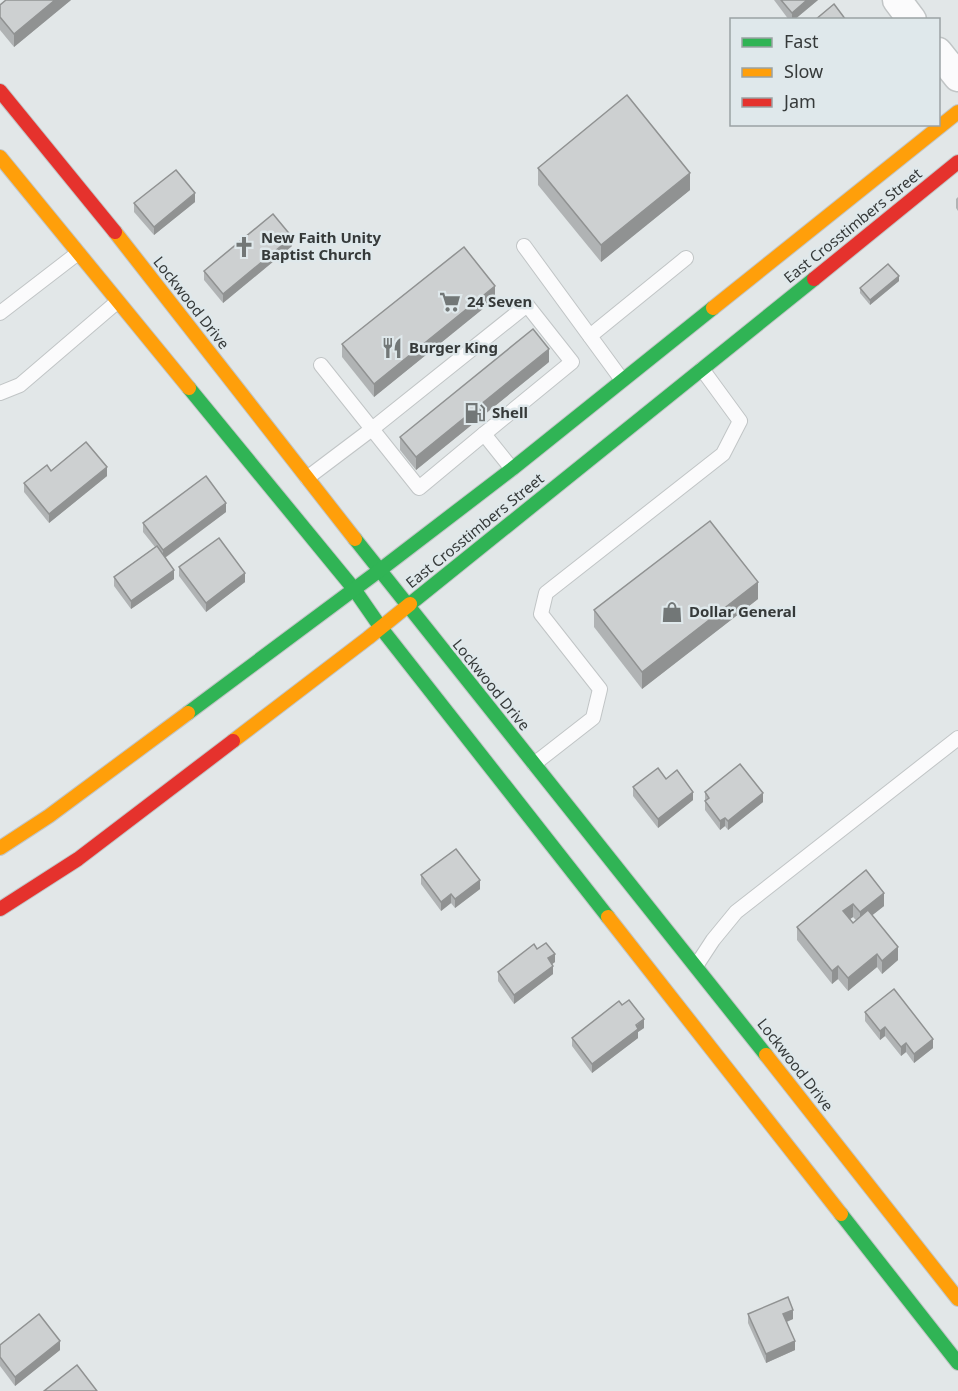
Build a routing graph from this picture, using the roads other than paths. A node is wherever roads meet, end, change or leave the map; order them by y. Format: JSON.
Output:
{"nodes":[{"id":1,"x":897,"y":0,"type":"edge"},
{"id":2,"x":910,"y":18,"type":"edge"},
{"id":3,"x":940,"y":53,"type":"edge"},
{"id":4,"x":958,"y":77,"type":"edge"},
{"id":5,"x":0,"y":91,"type":"edge"},
{"id":6,"x":958,"y":112,"type":"edge"},
{"id":7,"x":0,"y":157,"type":"edge"},
{"id":8,"x":958,"y":162,"type":"edge"},
{"id":9,"x":524,"y":246,"type":"dead end"},
{"id":10,"x":81,"y":249,"type":"junction"},
{"id":11,"x":686,"y":258,"type":"dead end"},
{"id":12,"x":117,"y":302,"type":"junction"},
{"id":13,"x":0,"y":313,"type":"edge"},
{"id":14,"x":590,"y":336,"type":"junction"},
{"id":15,"x":321,"y":364,"type":"dead end"},
{"id":16,"x":702,"y":369,"type":"junction"},
{"id":17,"x":622,"y":380,"type":"junction"},
{"id":18,"x":0,"y":393,"type":"edge"},
{"id":19,"x":372,"y":429,"type":"junction"},
{"id":20,"x":484,"y":434,"type":"junction"},
{"id":21,"x":512,"y":469,"type":"junction"},
{"id":22,"x":307,"y":478,"type":"junction"},
{"id":23,"x":380,"y":570,"type":"junction"},
{"id":24,"x":354,"y":589,"type":"junction"},
{"id":25,"x":408,"y":607,"type":"junction"},
{"id":26,"x":381,"y":628,"type":"junction"},
{"id":27,"x":958,"y":738,"type":"edge"},
{"id":28,"x":534,"y":764,"type":"junction"},
{"id":29,"x":0,"y":848,"type":"edge"},
{"id":30,"x":0,"y":909,"type":"edge"},
{"id":31,"x":693,"y":969,"type":"junction"},
{"id":32,"x":953,"y":1280,"type":"edge"},
{"id":33,"x":958,"y":1299,"type":"edge"},
{"id":34,"x":958,"y":1364,"type":"edge"}],
"edges":[{"from":1,"to":2,"type":"street"},
{"from":3,"to":4,"type":"street"},
{"from":5,"to":22,"type":"main road","name":"Lockwood Drive"},
{"from":6,"to":17,"type":"main road","name":"East Crosstimbers Street"},
{"from":7,"to":10,"type":"main road"},
{"from":8,"to":16,"type":"main road","name":"East Crosstimbers Street"},
{"from":9,"to":14,"type":"lane"},
{"from":10,"to":12,"type":"main road"},
{"from":10,"to":13,"type":"lane"},
{"from":11,"to":14,"type":"lane"},
{"from":12,"to":18,"type":"lane"},
{"from":12,"to":24,"type":"main road"},
{"from":14,"to":17,"type":"lane"},
{"from":15,"to":19,"type":"lane"},
{"from":16,"to":25,"type":"main road","name":"East Crosstimbers Street"},
{"from":16,"to":28,"type":"lane"},
{"from":17,"to":21,"type":"main road","name":"East Crosstimbers Street"},
{"from":19,"to":20,"type":"lane"},
{"from":19,"to":20,"type":"lane"},
{"from":19,"to":22,"type":"lane"},
{"from":20,"to":21,"type":"lane"},
{"from":21,"to":23,"type":"main road","name":"East Crosstimbers Street"},
{"from":22,"to":23,"type":"main road","name":"Lockwood Drive"},
{"from":23,"to":24,"type":"main road","name":"East Crosstimbers Street"},
{"from":23,"to":25,"type":"main road","name":"Lockwood Drive"},
{"from":24,"to":26,"type":"main road"},
{"from":24,"to":29,"type":"main road","name":"East Crosstimbers Street"},
{"from":25,"to":26,"type":"main road","name":"East Crosstimbers Street"},
{"from":25,"to":28,"type":"main road","name":"Lockwood Drive"},
{"from":26,"to":30,"type":"main road","name":"East Crosstimbers Street"},
{"from":26,"to":34,"type":"main road"},
{"from":27,"to":31,"type":"lane"},
{"from":28,"to":31,"type":"main road","name":"Lockwood Drive"},
{"from":31,"to":32,"type":"main road","name":"Lockwood Drive"},
{"from":32,"to":33,"type":"main road","name":"Lockwood Drive"}]}
